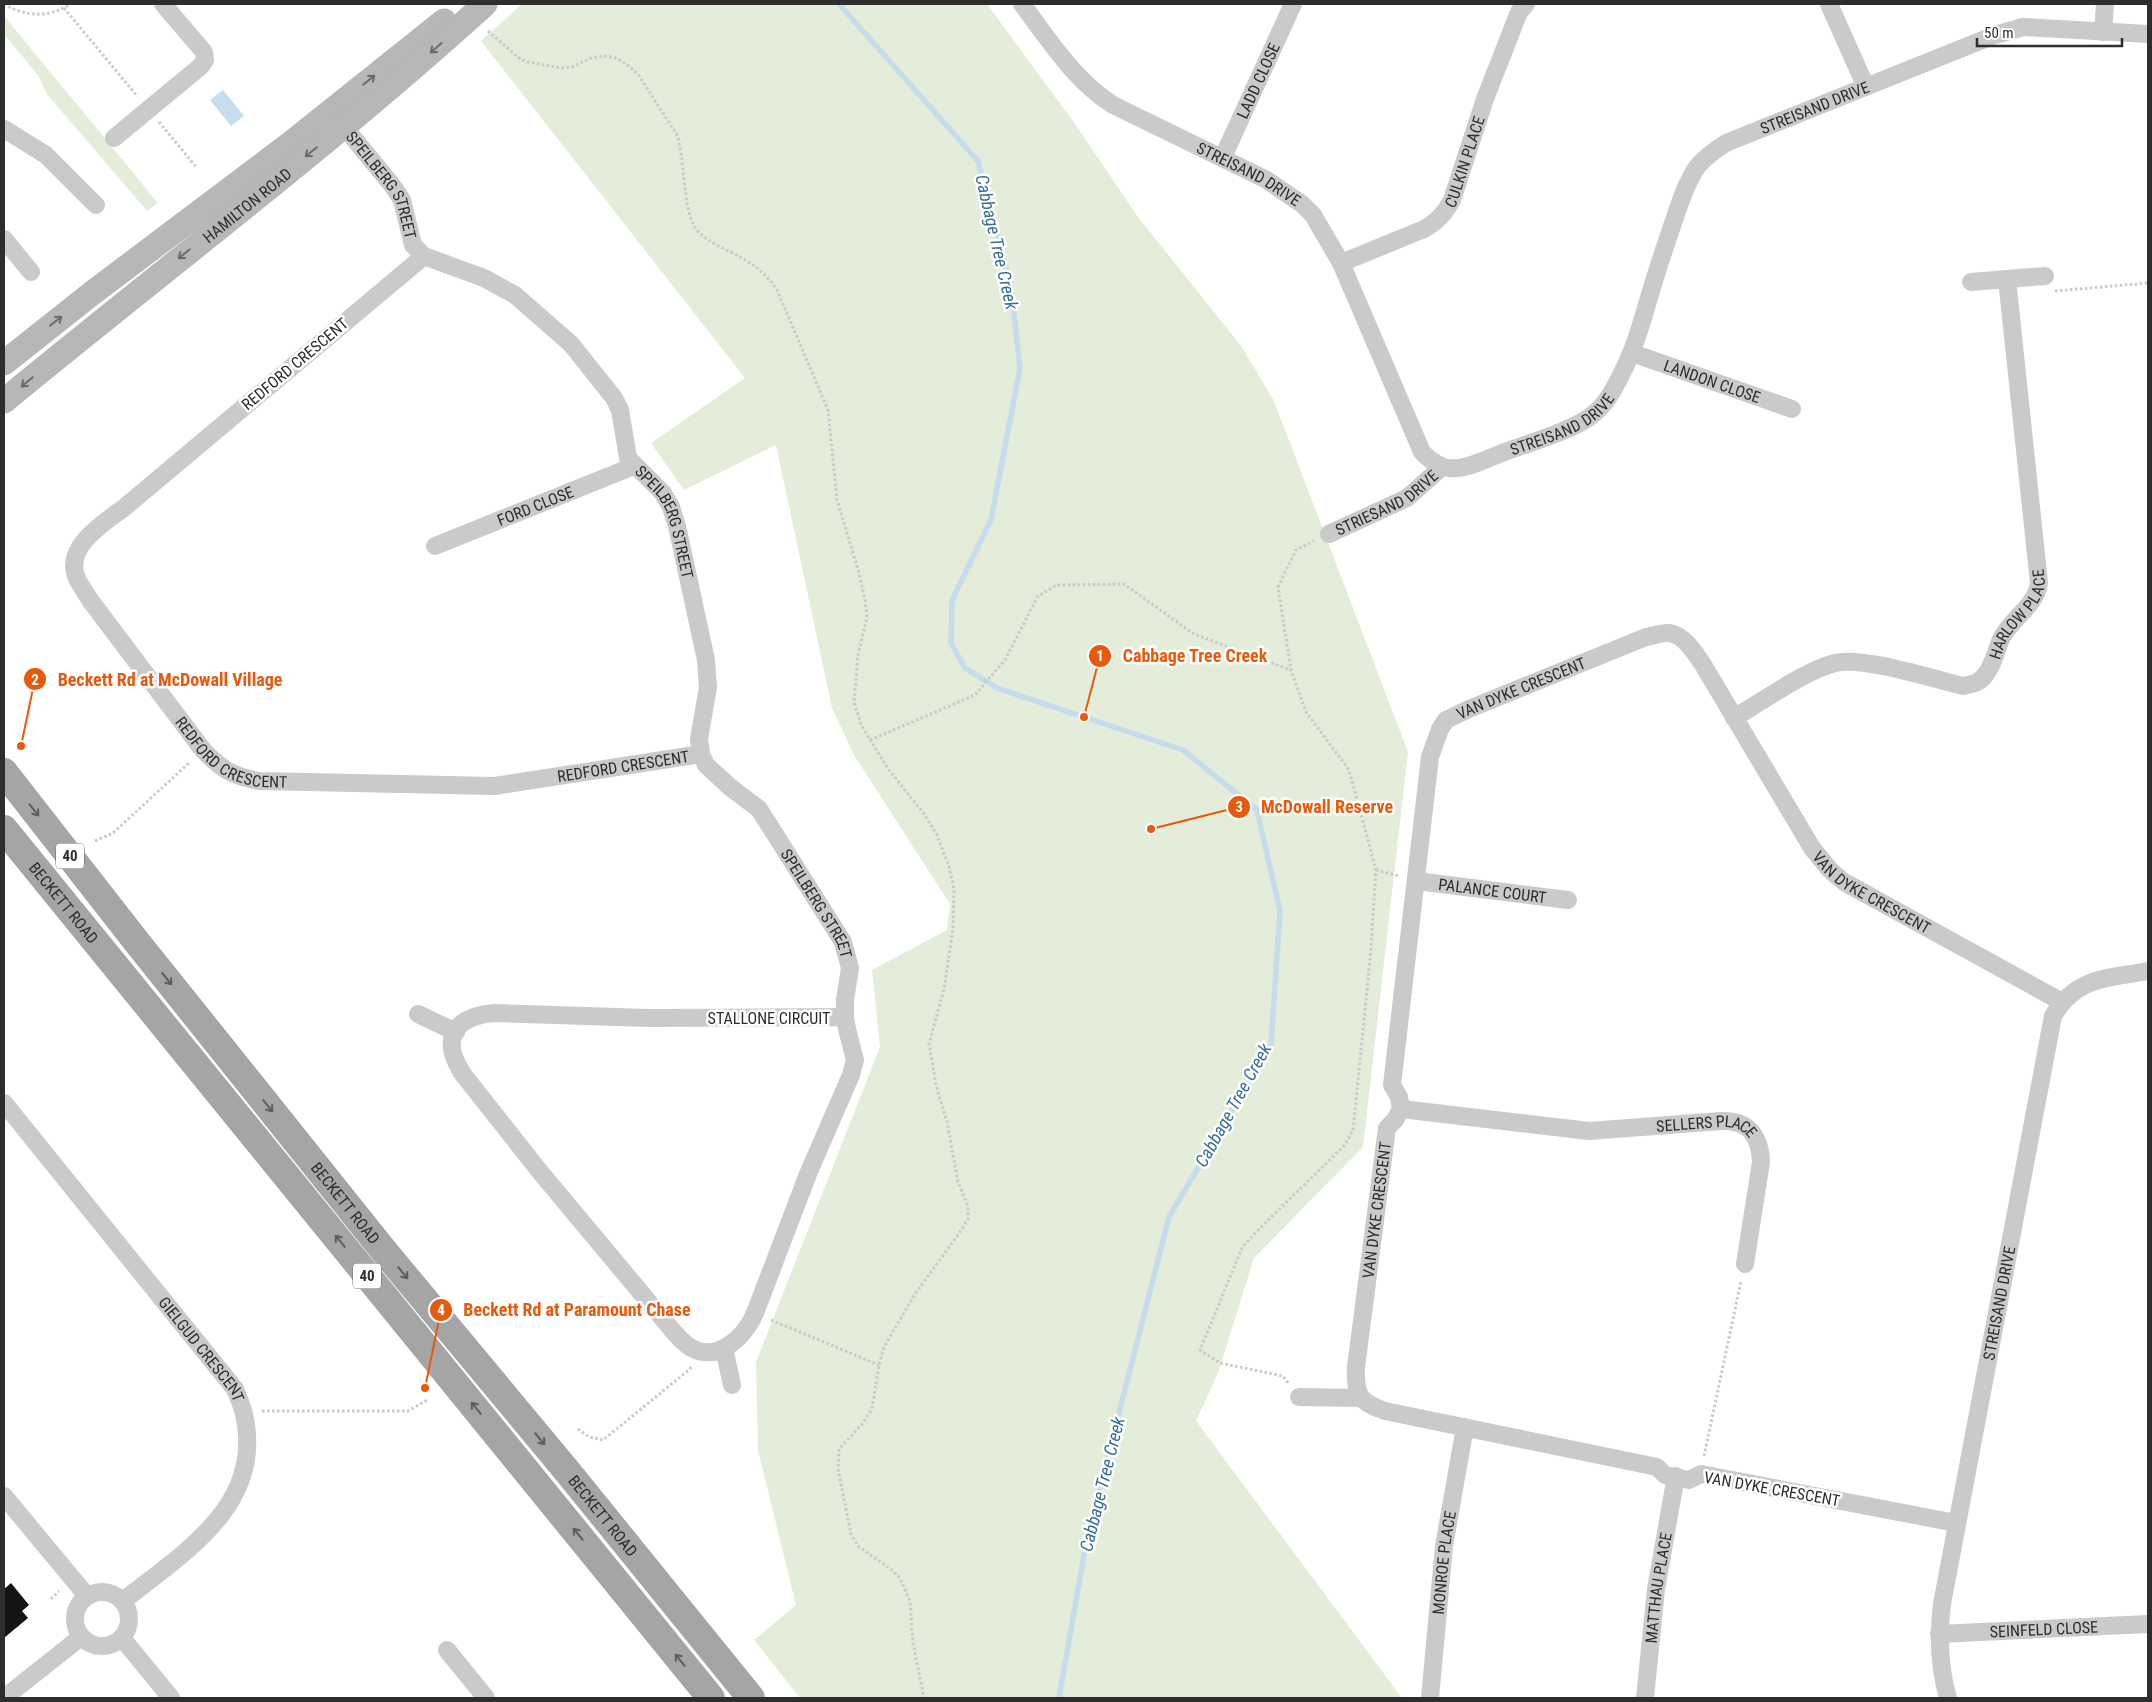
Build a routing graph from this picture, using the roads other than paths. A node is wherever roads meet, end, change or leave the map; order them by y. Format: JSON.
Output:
{"nodes":[{"id":1,"x":163,"y":4,"type":"edge"},
{"id":2,"x":468,"y":4,"type":"edge"},
{"id":3,"x":1022,"y":4,"type":"edge"},
{"id":4,"x":1293,"y":4,"type":"edge"},
{"id":5,"x":1526,"y":4,"type":"edge"},
{"id":6,"x":1829,"y":4,"type":"edge"},
{"id":7,"x":2105,"y":4,"type":"edge"},
{"id":8,"x":484,"y":15,"type":"edge"},
{"id":9,"x":2103,"y":32,"type":"junction"},
{"id":10,"x":2148,"y":34,"type":"edge"},
{"id":11,"x":1866,"y":87,"type":"junction"},
{"id":12,"x":337,"y":119,"type":"junction"},
{"id":13,"x":4,"y":129,"type":"edge"},
{"id":14,"x":114,"y":138,"type":"dead end"},
{"id":15,"x":1223,"y":158,"type":"junction"},
{"id":16,"x":96,"y":205,"type":"dead end"},
{"id":17,"x":4,"y":238,"type":"edge"},
{"id":18,"x":424,"y":256,"type":"junction"},
{"id":19,"x":1342,"y":262,"type":"junction"},
{"id":20,"x":31,"y":272,"type":"dead end"},
{"id":21,"x":2008,"y":279,"type":"junction"},
{"id":22,"x":1971,"y":282,"type":"dead end"},
{"id":23,"x":2046,"y":284,"type":"road end"},
{"id":24,"x":1632,"y":353,"type":"junction"},
{"id":25,"x":4,"y":363,"type":"edge"},
{"id":26,"x":4,"y":401,"type":"edge"},
{"id":27,"x":1792,"y":409,"type":"dead end"},
{"id":28,"x":634,"y":466,"type":"junction"},
{"id":29,"x":1442,"y":468,"type":"junction"},
{"id":30,"x":1329,"y":534,"type":"road end"},
{"id":31,"x":435,"y":546,"type":"dead end"},
{"id":32,"x":1734,"y":718,"type":"junction"},
{"id":33,"x":701,"y":754,"type":"junction"},
{"id":34,"x":4,"y":772,"type":"edge"},
{"id":35,"x":4,"y":829,"type":"edge"},
{"id":36,"x":1417,"y":881,"type":"junction"},
{"id":37,"x":1568,"y":900,"type":"dead end"},
{"id":38,"x":2148,"y":971,"type":"edge"},
{"id":39,"x":2062,"y":1002,"type":"junction"},
{"id":40,"x":418,"y":1014,"type":"dead end"},
{"id":41,"x":845,"y":1017,"type":"junction"},
{"id":42,"x":456,"y":1032,"type":"junction"},
{"id":43,"x":4,"y":1103,"type":"edge"},
{"id":44,"x":1401,"y":1109,"type":"junction"},
{"id":45,"x":1745,"y":1264,"type":"road end"},
{"id":46,"x":724,"y":1348,"type":"junction"},
{"id":47,"x":732,"y":1385,"type":"dead end"},
{"id":48,"x":1299,"y":1397,"type":"road end"},
{"id":49,"x":1360,"y":1398,"type":"junction"},
{"id":50,"x":1464,"y":1427,"type":"junction"},
{"id":51,"x":1676,"y":1476,"type":"junction"},
{"id":52,"x":4,"y":1496,"type":"edge"},
{"id":53,"x":1956,"y":1523,"type":"junction"},
{"id":54,"x":87,"y":1596,"type":"junction"},
{"id":55,"x":123,"y":1601,"type":"junction"},
{"id":56,"x":2148,"y":1624,"type":"edge"},
{"id":57,"x":1939,"y":1634,"type":"junction"},
{"id":58,"x":81,"y":1637,"type":"junction"},
{"id":59,"x":122,"y":1638,"type":"junction"},
{"id":60,"x":446,"y":1650,"type":"dead end"},
{"id":61,"x":4,"y":1698,"type":"edge"},
{"id":62,"x":171,"y":1698,"type":"edge"},
{"id":63,"x":486,"y":1698,"type":"edge"},
{"id":64,"x":711,"y":1698,"type":"edge"},
{"id":65,"x":751,"y":1698,"type":"edge"},
{"id":66,"x":1430,"y":1698,"type":"edge"},
{"id":67,"x":1645,"y":1698,"type":"edge"},
{"id":68,"x":1948,"y":1698,"type":"edge"}],
"edges":[{"from":1,"to":14,"type":"street"},
{"from":12,"to":2,"type":"main road","name":"HAMILTON ROAD","one_way":true},
{"from":3,"to":15,"type":"street","name":"STREISAND DRIVE"},
{"from":4,"to":15,"type":"street","name":"LADD CLOSE"},
{"from":5,"to":19,"type":"street","name":"CULKIN PLACE"},
{"from":6,"to":11,"type":"street"},
{"from":7,"to":9,"type":"street"},
{"from":8,"to":12,"type":"main road","name":"HAMILTON ROAD","one_way":true},
{"from":9,"to":10,"type":"street","name":"STREISAND DRIVE"},
{"from":9,"to":11,"type":"street","name":"STREISAND DRIVE"},
{"from":11,"to":24,"type":"street","name":"STREISAND DRIVE"},
{"from":12,"to":18,"type":"street","name":"SPEILBERG STREET"},
{"from":25,"to":12,"type":"main road","name":"HAMILTON ROAD","one_way":true},
{"from":12,"to":26,"type":"main road","name":"HAMILTON ROAD","one_way":true},
{"from":13,"to":16,"type":"street"},
{"from":15,"to":19,"type":"street","name":"STREISAND DRIVE"},
{"from":17,"to":20,"type":"street"},
{"from":18,"to":28,"type":"street","name":"SPEILBERG STREET"},
{"from":18,"to":33,"type":"street","name":"REDFORD CRESCENT"},
{"from":19,"to":29,"type":"street","name":"STREISAND DRIVE"},
{"from":21,"to":22,"type":"street"},
{"from":21,"to":23,"type":"street"},
{"from":21,"to":32,"type":"street","name":"HARLOW PLACE"},
{"from":24,"to":27,"type":"street","name":"LANDON CLOSE"},
{"from":24,"to":29,"type":"street","name":"STREISAND DRIVE"},
{"from":28,"to":31,"type":"street","name":"FORD CLOSE"},
{"from":28,"to":33,"type":"street","name":"SPEILBERG STREET"},
{"from":29,"to":30,"type":"street","name":"STRIESAND DRIVE"},
{"from":32,"to":36,"type":"street","name":"VAN DYKE CRESCENT"},
{"from":32,"to":39,"type":"street","name":"VAN DYKE CRESCENT"},
{"from":33,"to":41,"type":"street","name":"SPEILBERG STREET"},
{"from":34,"to":65,"type":"main road","name":"BECKETT ROAD","number":"40","one_way":true},
{"from":64,"to":35,"type":"main road","name":"BECKETT ROAD","number":"40","one_way":true},
{"from":36,"to":37,"type":"street","name":"PALANCE COURT"},
{"from":36,"to":44,"type":"street","name":"VAN DYKE CRESCENT"},
{"from":38,"to":39,"type":"street","name":"STREISAND DRIVE"},
{"from":39,"to":53,"type":"street","name":"STREISAND DRIVE"},
{"from":40,"to":42,"type":"street"},
{"from":41,"to":42,"type":"street","name":"STALLONE CIRCUIT"},
{"from":41,"to":46,"type":"street","name":"STALLONE CIRCUIT"},
{"from":42,"to":46,"type":"street"},
{"from":43,"to":55,"type":"street","name":"GIELGUD CRESCENT"},
{"from":44,"to":45,"type":"street","name":"SELLERS PLACE"},
{"from":44,"to":49,"type":"street","name":"VAN DYKE CRESCENT"},
{"from":46,"to":47,"type":"street"},
{"from":48,"to":49,"type":"street","name":"VAN DYKE CRESCENT"},
{"from":49,"to":50,"type":"street","name":"VAN DYKE CRESCENT"},
{"from":50,"to":51,"type":"street","name":"VAN DYKE CRESCENT"},
{"from":50,"to":66,"type":"street","name":"MONROE PLACE"},
{"from":51,"to":53,"type":"street","name":"VAN DYKE CRESCENT"},
{"from":51,"to":67,"type":"street","name":"MATTHAU PLACE"},
{"from":52,"to":54,"type":"street"},
{"from":53,"to":57,"type":"street","name":"STREISAND DRIVE"},
{"from":54,"to":55,"type":"street"},
{"from":54,"to":58,"type":"street"},
{"from":55,"to":59,"type":"street"},
{"from":56,"to":57,"type":"street","name":"SEINFELD CLOSE"},
{"from":57,"to":68,"type":"street","name":"STREISAND DRIVE"},
{"from":58,"to":59,"type":"street"},
{"from":58,"to":61,"type":"street"},
{"from":59,"to":62,"type":"street"},
{"from":60,"to":63,"type":"street"}]}
